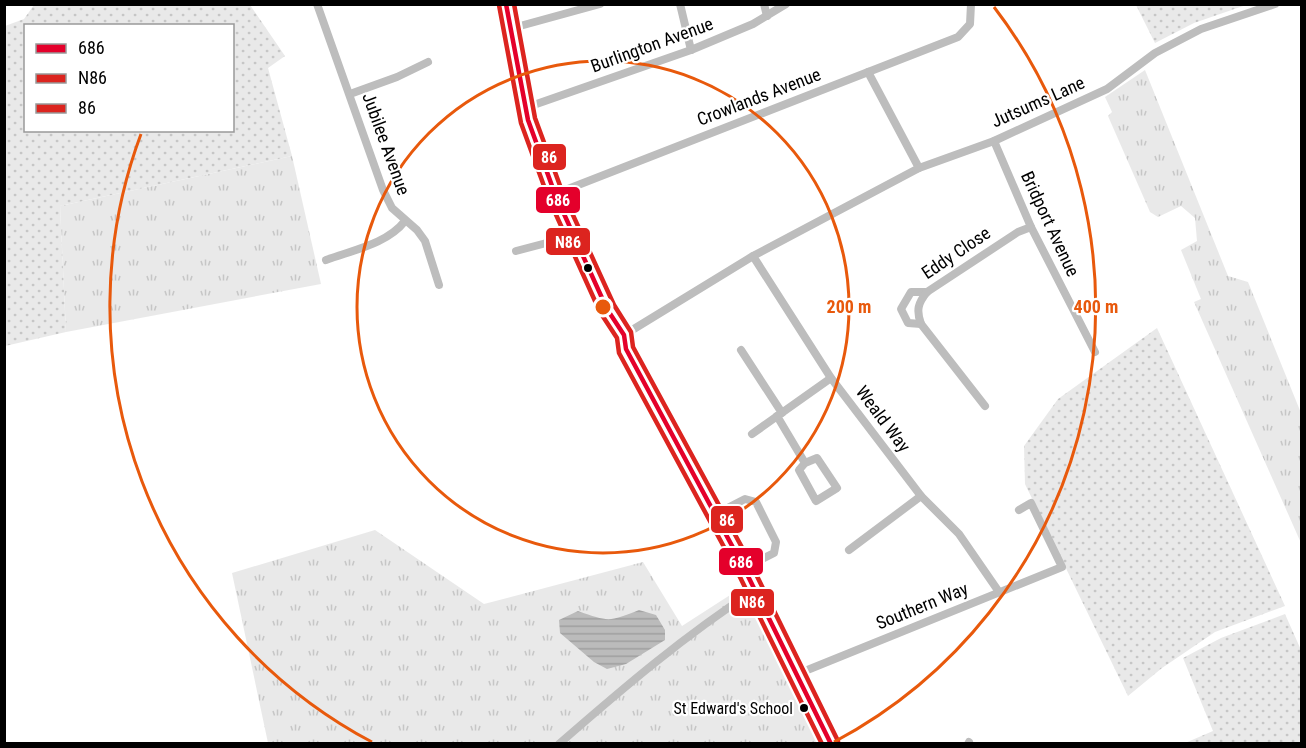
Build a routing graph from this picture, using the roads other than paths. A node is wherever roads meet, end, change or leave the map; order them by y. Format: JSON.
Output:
{"nodes":[{"id":1,"x":317,"y":4,"type":"edge"},
{"id":2,"x":506,"y":4,"type":"edge"},
{"id":3,"x":600,"y":4,"type":"edge"},
{"id":4,"x":680,"y":4,"type":"edge"},
{"id":5,"x":764,"y":4,"type":"edge"},
{"id":6,"x":786,"y":4,"type":"edge"},
{"id":7,"x":971,"y":4,"type":"edge"},
{"id":8,"x":1275,"y":4,"type":"edge"},
{"id":9,"x":767,"y":16,"type":"junction"},
{"id":10,"x":509,"y":29,"type":"junction"},
{"id":11,"x":692,"y":50,"type":"junction"},
{"id":12,"x":428,"y":62,"type":"dead end"},
{"id":13,"x":868,"y":72,"type":"junction"},
{"id":14,"x":350,"y":94,"type":"junction"},
{"id":15,"x":525,"y":108,"type":"junction"},
{"id":16,"x":994,"y":141,"type":"junction"},
{"id":17,"x":919,"y":168,"type":"junction"},
{"id":18,"x":555,"y":194,"type":"junction"},
{"id":19,"x":405,"y":221,"type":"junction"},
{"id":20,"x":1031,"y":226,"type":"junction"},
{"id":21,"x":573,"y":236,"type":"junction"},
{"id":22,"x":516,"y":250,"type":"dead end"},
{"id":23,"x":753,"y":256,"type":"junction"},
{"id":24,"x":326,"y":260,"type":"dead end"},
{"id":25,"x":439,"y":285,"type":"dead end"},
{"id":26,"x":927,"y":292,"type":"junction"},
{"id":27,"x":921,"y":324,"type":"junction"},
{"id":28,"x":624,"y":335,"type":"junction"},
{"id":29,"x":741,"y":350,"type":"dead end"},
{"id":30,"x":1095,"y":352,"type":"dead end"},
{"id":31,"x":831,"y":378,"type":"junction"},
{"id":32,"x":985,"y":406,"type":"dead end"},
{"id":33,"x":780,"y":414,"type":"junction"},
{"id":34,"x":752,"y":434,"type":"dead end"},
{"id":35,"x":805,"y":463,"type":"junction"},
{"id":36,"x":921,"y":496,"type":"junction"},
{"id":37,"x":1019,"y":510,"type":"dead end"},
{"id":38,"x":716,"y":514,"type":"junction"},
{"id":39,"x":849,"y":550,"type":"dead end"},
{"id":40,"x":744,"y":568,"type":"junction"},
{"id":41,"x":755,"y":590,"type":"junction"},
{"id":42,"x":999,"y":592,"type":"junction"},
{"id":43,"x":795,"y":675,"type":"junction"},
{"id":44,"x":559,"y":744,"type":"edge"},
{"id":45,"x":831,"y":744,"type":"edge"}],
"edges":[{"from":1,"to":14,"type":"street","name":"Jubilee Avenue"},
{"from":2,"to":10,"type":"main road"},
{"from":3,"to":10,"type":"street"},
{"from":4,"to":11,"type":"street"},
{"from":5,"to":9,"type":"street"},
{"from":6,"to":9,"type":"street","name":"Burlington Avenue"},
{"from":7,"to":13,"type":"street","name":"Crowlands Avenue"},
{"from":8,"to":16,"type":"street","name":"Jutsums Lane"},
{"from":9,"to":11,"type":"street","name":"Burlington Avenue"},
{"from":10,"to":15,"type":"main road"},
{"from":11,"to":15,"type":"street","name":"Burlington Avenue"},
{"from":12,"to":14,"type":"street"},
{"from":13,"to":17,"type":"street"},
{"from":13,"to":18,"type":"street","name":"Crowlands Avenue"},
{"from":14,"to":19,"type":"street","name":"Jubilee Avenue"},
{"from":15,"to":18,"type":"main road"},
{"from":16,"to":17,"type":"street","name":"Jutsums Lane"},
{"from":16,"to":20,"type":"street","name":"Bridport Avenue"},
{"from":17,"to":23,"type":"street","name":"Jutsums Lane"},
{"from":18,"to":21,"type":"main road"},
{"from":19,"to":24,"type":"street"},
{"from":19,"to":25,"type":"street","name":"Jubilee Avenue"},
{"from":20,"to":26,"type":"street","name":"Eddy Close"},
{"from":20,"to":30,"type":"street","name":"Bridport Avenue"},
{"from":21,"to":22,"type":"street"},
{"from":21,"to":28,"type":"main road"},
{"from":23,"to":28,"type":"street","name":"Jutsums Lane"},
{"from":23,"to":31,"type":"street","name":"Weald Way"},
{"from":26,"to":27,"type":"street","name":"Eddy Close"},
{"from":26,"to":27,"type":"street"},
{"from":27,"to":32,"type":"street"},
{"from":28,"to":38,"type":"main road"},
{"from":29,"to":33,"type":"street"},
{"from":31,"to":33,"type":"street"},
{"from":31,"to":36,"type":"street","name":"Weald Way"},
{"from":33,"to":34,"type":"street"},
{"from":33,"to":35,"type":"street"},
{"from":35,"to":35,"type":"street"},
{"from":36,"to":39,"type":"street"},
{"from":36,"to":42,"type":"street","name":"Weald Way"},
{"from":37,"to":42,"type":"street","name":"Southern Way"},
{"from":38,"to":40,"type":"main road"},
{"from":38,"to":40,"type":"street"},
{"from":40,"to":41,"type":"main road"},
{"from":41,"to":43,"type":"main road"},
{"from":41,"to":44,"type":"street"},
{"from":42,"to":43,"type":"street","name":"Southern Way"},
{"from":43,"to":45,"type":"main road"}]}
